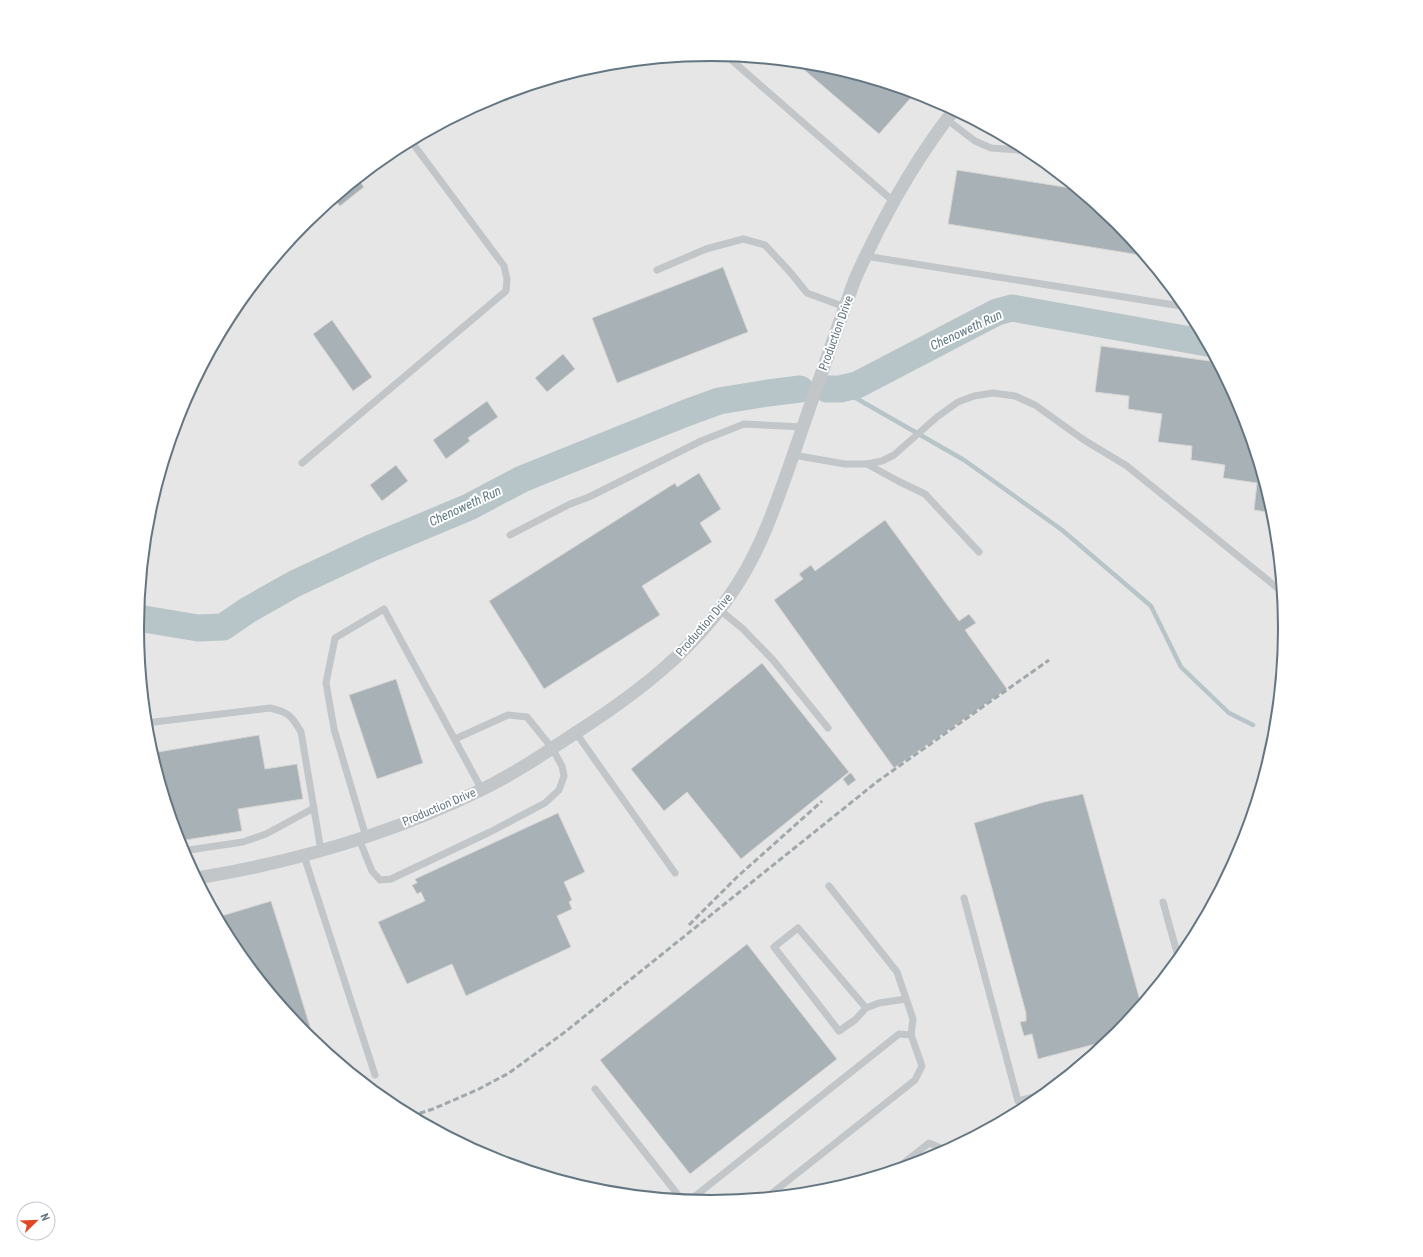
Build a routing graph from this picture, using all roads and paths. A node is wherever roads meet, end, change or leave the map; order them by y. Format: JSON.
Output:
{"nodes":[{"id":1,"x":733,"y":62,"type":"edge"},
{"id":2,"x":950,"y":114,"type":"edge"},
{"id":3,"x":414,"y":146,"type":"edge"},
{"id":4,"x":1016,"y":150,"type":"edge"},
{"id":5,"x":893,"y":201,"type":"junction"},
{"id":6,"x":865,"y":256,"type":"junction"},
{"id":7,"x":657,"y":270,"type":"dead end"},
{"id":8,"x":1178,"y":306,"type":"edge"},
{"id":9,"x":845,"y":307,"type":"junction"},
{"id":10,"x":803,"y":427,"type":"junction"},
{"id":11,"x":793,"y":455,"type":"junction"},
{"id":12,"x":302,"y":463,"type":"dead end"},
{"id":13,"x":867,"y":464,"type":"junction"},
{"id":14,"x":510,"y":535,"type":"dead end"},
{"id":15,"x":979,"y":552,"type":"dead end"},
{"id":16,"x":1278,"y":588,"type":"edge"},
{"id":17,"x":720,"y":610,"type":"junction"},
{"id":18,"x":152,"y":722,"type":"edge"},
{"id":19,"x":828,"y":728,"type":"dead end"},
{"id":20,"x":576,"y":733,"type":"junction"},
{"id":21,"x":455,"y":739,"type":"junction"},
{"id":22,"x":552,"y":748,"type":"junction"},
{"id":23,"x":482,"y":790,"type":"junction"},
{"id":24,"x":314,"y":808,"type":"junction"},
{"id":25,"x":363,"y":838,"type":"junction"},
{"id":26,"x":189,"y":850,"type":"edge"},
{"id":27,"x":321,"y":851,"type":"junction"},
{"id":28,"x":304,"y":856,"type":"junction"},
{"id":29,"x":675,"y":873,"type":"dead end"},
{"id":30,"x":202,"y":877,"type":"edge"},
{"id":31,"x":829,"y":886,"type":"dead end"},
{"id":32,"x":964,"y":898,"type":"dead end"},
{"id":33,"x":1163,"y":902,"type":"dead end"},
{"id":34,"x":1177,"y":953,"type":"edge"},
{"id":35,"x":906,"y":999,"type":"junction"},
{"id":36,"x":866,"y":1008,"type":"junction"},
{"id":37,"x":911,"y":1035,"type":"junction"},
{"id":38,"x":375,"y":1075,"type":"dead end"},
{"id":39,"x":595,"y":1089,"type":"dead end"},
{"id":40,"x":1030,"y":1098,"type":"edge"},
{"id":41,"x":940,"y":1148,"type":"edge"},
{"id":42,"x":905,"y":1162,"type":"edge"},
{"id":43,"x":773,"y":1192,"type":"edge"},
{"id":44,"x":678,"y":1195,"type":"edge"},
{"id":45,"x":696,"y":1196,"type":"edge"}],
"edges":[{"from":1,"to":5,"type":"lane"},
{"from":2,"to":4,"type":"lane"},
{"from":2,"to":5,"type":"street","name":"Production Drive"},
{"from":3,"to":12,"type":"lane"},
{"from":5,"to":6,"type":"street","name":"Production Drive"},
{"from":6,"to":8,"type":"lane"},
{"from":6,"to":9,"type":"street","name":"Production Drive"},
{"from":7,"to":9,"type":"lane"},
{"from":9,"to":10,"type":"street","name":"Production Drive"},
{"from":10,"to":11,"type":"street","name":"Production Drive"},
{"from":10,"to":14,"type":"lane"},
{"from":11,"to":13,"type":"lane"},
{"from":11,"to":17,"type":"street","name":"Production Drive"},
{"from":13,"to":15,"type":"lane"},
{"from":13,"to":16,"type":"lane"},
{"from":17,"to":19,"type":"lane"},
{"from":17,"to":20,"type":"street","name":"Production Drive"},
{"from":18,"to":24,"type":"lane"},
{"from":20,"to":22,"type":"street","name":"Production Drive"},
{"from":20,"to":29,"type":"lane"},
{"from":21,"to":22,"type":"lane"},
{"from":21,"to":23,"type":"lane"},
{"from":21,"to":25,"type":"lane"},
{"from":22,"to":23,"type":"street","name":"Production Drive"},
{"from":22,"to":25,"type":"lane"},
{"from":23,"to":25,"type":"street","name":"Production Drive"},
{"from":24,"to":26,"type":"lane"},
{"from":24,"to":27,"type":"lane"},
{"from":25,"to":27,"type":"street","name":"Production Drive"},
{"from":27,"to":28,"type":"street","name":"Production Drive"},
{"from":28,"to":30,"type":"street","name":"Production Drive"},
{"from":28,"to":38,"type":"lane"},
{"from":31,"to":35,"type":"lane"},
{"from":32,"to":40,"type":"lane"},
{"from":33,"to":34,"type":"lane"},
{"from":35,"to":36,"type":"lane"},
{"from":35,"to":37,"type":"lane"},
{"from":36,"to":36,"type":"lane"},
{"from":37,"to":43,"type":"lane"},
{"from":37,"to":45,"type":"lane"},
{"from":39,"to":44,"type":"lane"},
{"from":41,"to":42,"type":"lane"}]}
